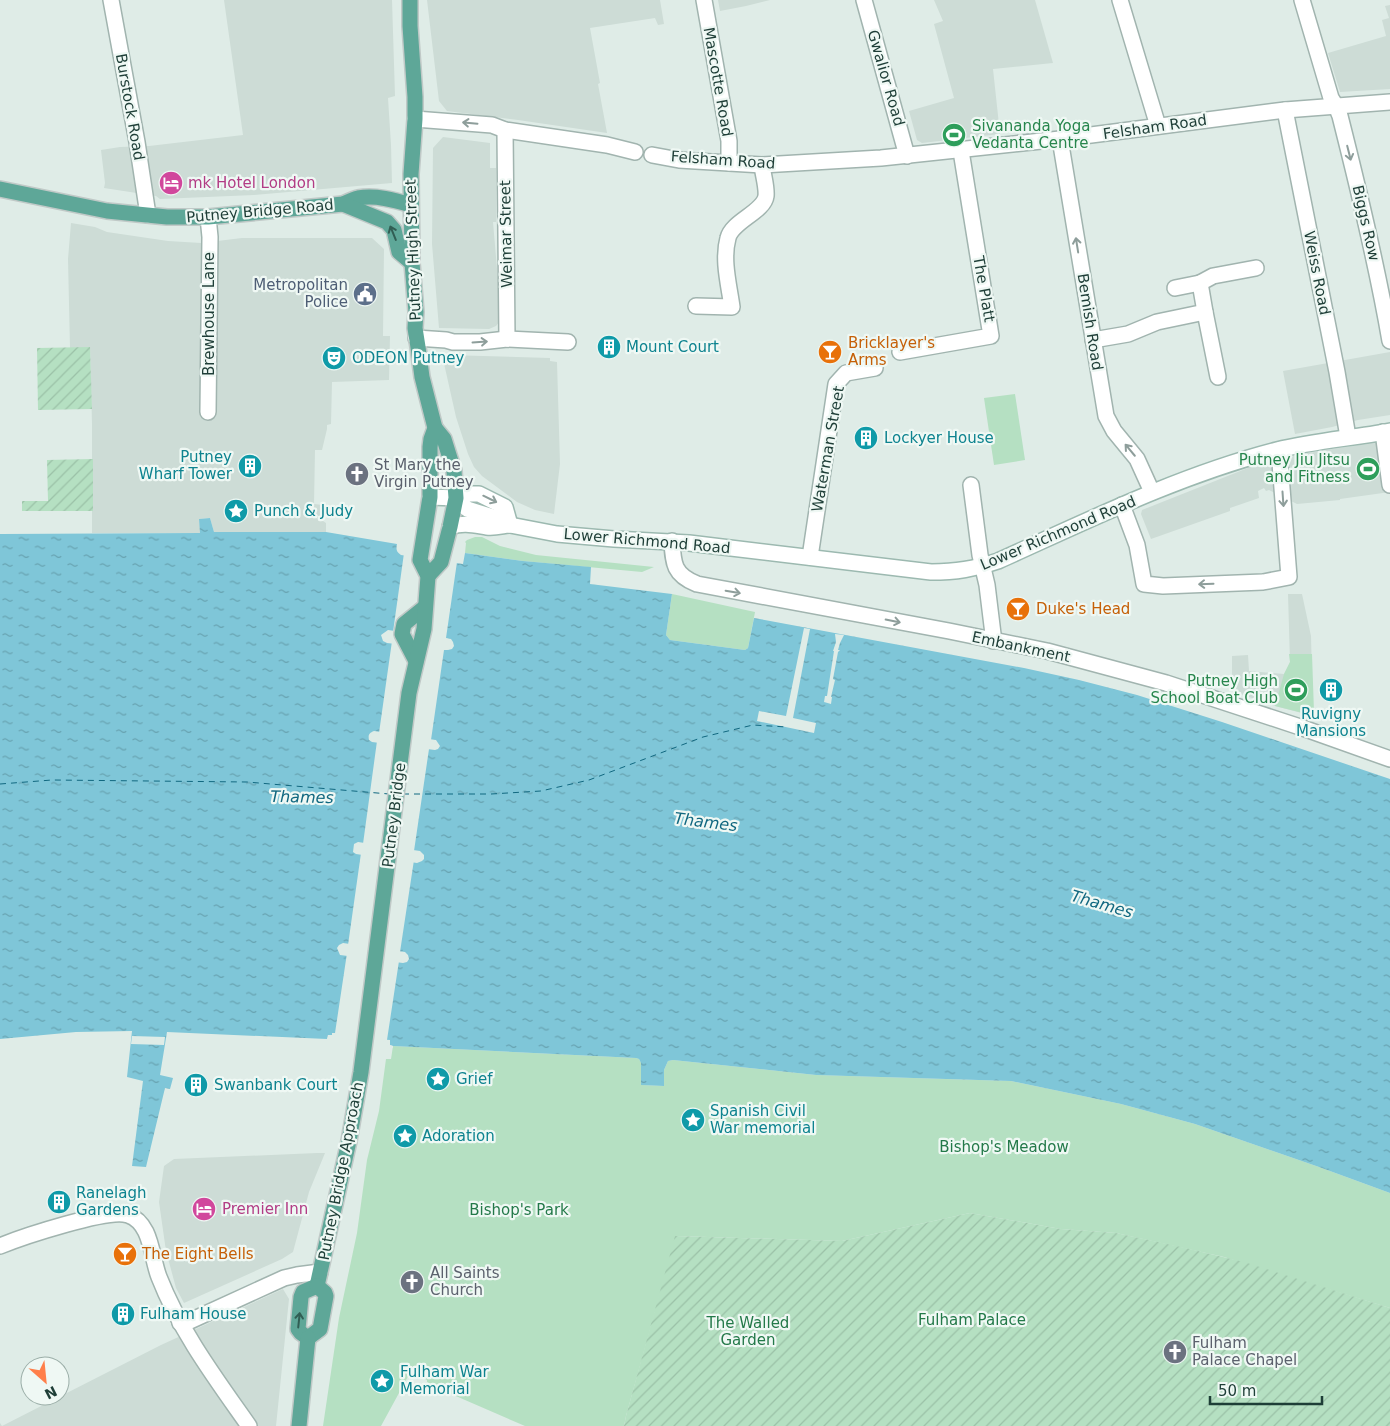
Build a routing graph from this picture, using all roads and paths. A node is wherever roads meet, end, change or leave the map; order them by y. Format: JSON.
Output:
{"nodes":[{"id":1,"x":111,"y":0,"type":"edge"},
{"id":2,"x":410,"y":0,"type":"edge"},
{"id":3,"x":704,"y":0,"type":"edge"},
{"id":4,"x":864,"y":0,"type":"edge"},
{"id":5,"x":1120,"y":0,"type":"edge"},
{"id":6,"x":1302,"y":0,"type":"edge"},
{"id":7,"x":1390,"y":102,"type":"edge"},
{"id":8,"x":1336,"y":106,"type":"junction"},
{"id":9,"x":1284,"y":110,"type":"junction"},
{"id":10,"x":415,"y":119,"type":"junction"},
{"id":11,"x":1158,"y":126,"type":"junction"},
{"id":12,"x":505,"y":130,"type":"junction"},
{"id":13,"x":1060,"y":139,"type":"junction"},
{"id":14,"x":961,"y":151,"type":"junction"},
{"id":15,"x":635,"y":152,"type":"dead end"},
{"id":16,"x":652,"y":155,"type":"dead end"},
{"id":17,"x":907,"y":156,"type":"junction"},
{"id":18,"x":729,"y":163,"type":"junction"},
{"id":19,"x":762,"y":166,"type":"junction"},
{"id":20,"x":0,"y":189,"type":"edge"},
{"id":21,"x":342,"y":204,"type":"junction"},
{"id":22,"x":411,"y":205,"type":"junction"},
{"id":23,"x":148,"y":215,"type":"junction"},
{"id":24,"x":208,"y":217,"type":"junction"},
{"id":25,"x":412,"y":263,"type":"junction"},
{"id":26,"x":1256,"y":268,"type":"dead end"},
{"id":27,"x":1200,"y":282,"type":"junction"},
{"id":28,"x":1385,"y":284,"type":"edge"},
{"id":29,"x":1175,"y":288,"type":"dead end"},
{"id":30,"x":696,"y":306,"type":"dead end"},
{"id":31,"x":1205,"y":312,"type":"junction"},
{"id":32,"x":416,"y":338,"type":"junction"},
{"id":33,"x":507,"y":338,"type":"junction"},
{"id":34,"x":1093,"y":340,"type":"junction"},
{"id":35,"x":1390,"y":341,"type":"edge"},
{"id":36,"x":568,"y":342,"type":"dead end"},
{"id":37,"x":900,"y":352,"type":"dead end"},
{"id":38,"x":875,"y":368,"type":"dead end"},
{"id":39,"x":1218,"y":377,"type":"dead end"},
{"id":40,"x":208,"y":412,"type":"dead end"},
{"id":41,"x":435,"y":428,"type":"junction"},
{"id":42,"x":1386,"y":431,"type":"edge"},
{"id":43,"x":1348,"y":437,"type":"junction"},
{"id":44,"x":1279,"y":450,"type":"junction"},
{"id":45,"x":1390,"y":484,"type":"edge"},
{"id":46,"x":971,"y":485,"type":"dead end"},
{"id":47,"x":1152,"y":492,"type":"junction"},
{"id":48,"x":430,"y":497,"type":"junction"},
{"id":49,"x":456,"y":498,"type":"junction"},
{"id":50,"x":1122,"y":505,"type":"junction"},
{"id":51,"x":510,"y":525,"type":"junction"},
{"id":52,"x":448,"y":534,"type":"junction"},
{"id":53,"x":672,"y":541,"type":"junction"},
{"id":54,"x":810,"y":557,"type":"junction"},
{"id":55,"x":982,"y":567,"type":"junction"},
{"id":56,"x":428,"y":576,"type":"junction"},
{"id":57,"x":992,"y":641,"type":"junction"},
{"id":58,"x":1390,"y":759,"type":"edge"},
{"id":59,"x":363,"y":1056,"type":"joint"},
{"id":60,"x":0,"y":1246,"type":"edge"},
{"id":61,"x":318,"y":1279,"type":"junction"},
{"id":62,"x":180,"y":1323,"type":"junction"},
{"id":63,"x":308,"y":1338,"type":"junction"},
{"id":64,"x":249,"y":1426,"type":"edge"},
{"id":65,"x":300,"y":1426,"type":"edge"}],
"edges":[{"from":1,"to":23,"type":"street","name":"Burstock Road"},
{"from":2,"to":10,"type":"main road","name":"Putney High Street"},
{"from":3,"to":18,"type":"street","name":"Mascotte Road"},
{"from":4,"to":17,"type":"street","name":"Gwalior Road"},
{"from":5,"to":11,"type":"street"},
{"from":6,"to":8,"type":"street","name":"Biggs Row"},
{"from":7,"to":8,"type":"street","name":"Felsham Road"},
{"from":8,"to":9,"type":"street","name":"Felsham Road"},
{"from":8,"to":28,"type":"street","name":"Biggs Row","one_way":true},
{"from":9,"to":11,"type":"street","name":"Felsham Road"},
{"from":9,"to":43,"type":"street","name":"Weiss Road"},
{"from":12,"to":10,"type":"street","one_way":true},
{"from":10,"to":22,"type":"main road","name":"Putney High Street"},
{"from":11,"to":13,"type":"street","name":"Felsham Road"},
{"from":12,"to":15,"type":"street"},
{"from":12,"to":33,"type":"street","name":"Weimar Street"},
{"from":13,"to":14,"type":"street","name":"Felsham Road"},
{"from":34,"to":13,"type":"street","name":"Bemish Road","one_way":true},
{"from":14,"to":17,"type":"street","name":"Felsham Road"},
{"from":14,"to":37,"type":"street","name":"The Platt"},
{"from":16,"to":18,"type":"street","name":"Felsham Road"},
{"from":17,"to":19,"type":"street","name":"Felsham Road"},
{"from":18,"to":19,"type":"street","name":"Felsham Road"},
{"from":19,"to":30,"type":"street"},
{"from":20,"to":23,"type":"main road","name":"Putney Bridge Road"},
{"from":21,"to":22,"type":"main road","name":"Putney Bridge Road"},
{"from":21,"to":24,"type":"main road","name":"Putney Bridge Road"},
{"from":25,"to":21,"type":"main road","name":"Putney Bridge Road","one_way":true},
{"from":22,"to":25,"type":"main road","name":"Putney High Street"},
{"from":23,"to":24,"type":"main road","name":"Putney Bridge Road"},
{"from":24,"to":40,"type":"street","name":"Brewhouse Lane"},
{"from":25,"to":32,"type":"main road","name":"Putney High Street"},
{"from":26,"to":27,"type":"street"},
{"from":27,"to":29,"type":"street"},
{"from":27,"to":31,"type":"street"},
{"from":28,"to":35,"type":"street","name":"Biggs Row"},
{"from":31,"to":34,"type":"street"},
{"from":31,"to":39,"type":"street"},
{"from":32,"to":33,"type":"street","one_way":true},
{"from":32,"to":41,"type":"main road","name":"Putney High Street"},
{"from":33,"to":36,"type":"street"},
{"from":47,"to":34,"type":"street","name":"Bemish Road","one_way":true},
{"from":38,"to":54,"type":"street","name":"Waterman Street"},
{"from":41,"to":48,"type":"main road","name":"Putney High Street"},
{"from":41,"to":49,"type":"main road"},
{"from":42,"to":43,"type":"street","name":"Lower Richmond Road"},
{"from":42,"to":45,"type":"street"},
{"from":43,"to":44,"type":"street","name":"Lower Richmond Road"},
{"from":44,"to":47,"type":"street","name":"Lower Richmond Road"},
{"from":44,"to":50,"type":"street","one_way":true},
{"from":46,"to":55,"type":"street"},
{"from":47,"to":50,"type":"street","name":"Lower Richmond Road"},
{"from":48,"to":49,"type":"street"},
{"from":48,"to":56,"type":"main road"},
{"from":49,"to":51,"type":"street","name":"Lower Richmond Road"},
{"from":49,"to":52,"type":"main road"},
{"from":50,"to":55,"type":"street","name":"Lower Richmond Road"},
{"from":51,"to":52,"type":"street","name":"Lower Richmond Road"},
{"from":51,"to":53,"type":"street","name":"Lower Richmond Road"},
{"from":52,"to":56,"type":"main road"},
{"from":53,"to":54,"type":"street","name":"Lower Richmond Road"},
{"from":53,"to":57,"type":"street","name":"Embankment","one_way":true},
{"from":54,"to":55,"type":"street","name":"Lower Richmond Road"},
{"from":55,"to":57,"type":"street"},
{"from":56,"to":59,"type":"main road","name":"Putney Bridge"},
{"from":57,"to":58,"type":"street","name":"Embankment"},
{"from":59,"to":61,"type":"main road","name":"Putney Bridge Approach"},
{"from":60,"to":62,"type":"street"},
{"from":61,"to":62,"type":"street"},
{"from":61,"to":63,"type":"main road"},
{"from":63,"to":61,"type":"main road","one_way":true},
{"from":62,"to":64,"type":"street"},
{"from":63,"to":65,"type":"main road"}]}
